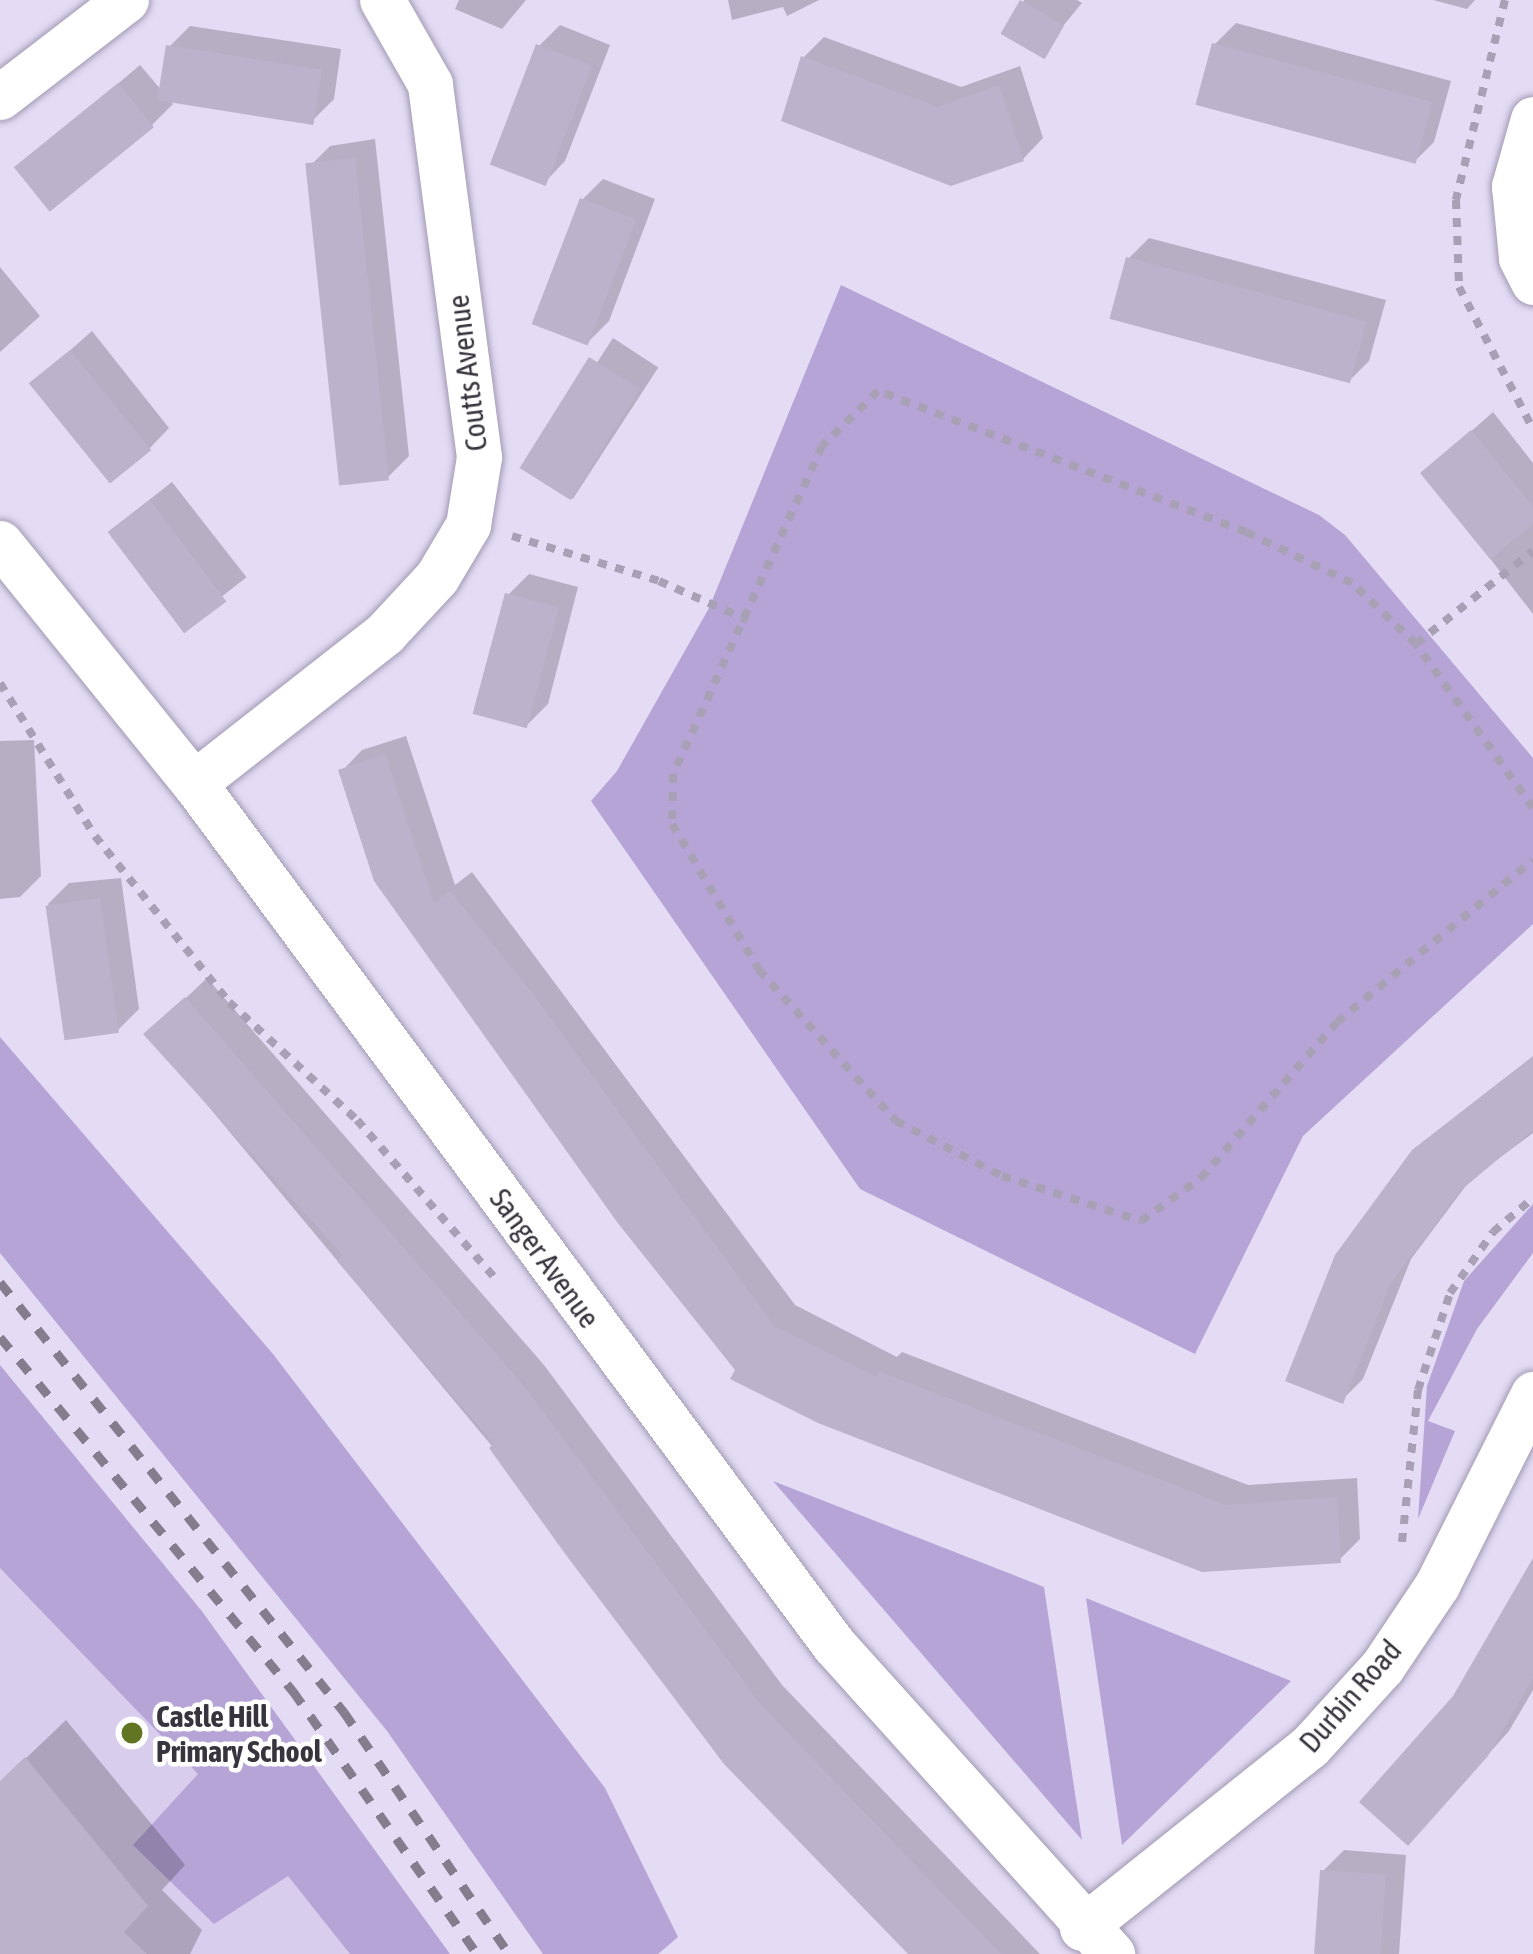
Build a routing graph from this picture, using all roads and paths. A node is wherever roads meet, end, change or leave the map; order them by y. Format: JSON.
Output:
{"nodes":[{"id":1,"x":126,"y":0,"type":"edge"},
{"id":2,"x":382,"y":0,"type":"edge"},
{"id":3,"x":0,"y":98,"type":"edge"},
{"id":4,"x":1533,"y":119,"type":"edge"},
{"id":5,"x":1533,"y":282,"type":"edge"},
{"id":6,"x":468,"y":526,"type":"junction"},
{"id":7,"x":0,"y":544,"type":"edge"},
{"id":8,"x":1533,"y":551,"type":"edge"},
{"id":9,"x":748,"y":620,"type":"junction"},
{"id":10,"x":1416,"y":644,"type":"junction"},
{"id":11,"x":0,"y":683,"type":"edge"},
{"id":12,"x":194,"y":783,"type":"junction"},
{"id":13,"x":1533,"y":808,"type":"edge"},
{"id":14,"x":1533,"y":860,"type":"edge"},
{"id":15,"x":1533,"y":1198,"type":"edge"},
{"id":16,"x":505,"y":1288,"type":"dead end"},
{"id":17,"x":1533,"y":1394,"type":"edge"},
{"id":18,"x":1399,"y":1567,"type":"dead end"},
{"id":19,"x":1097,"y":1941,"type":"edge"}],
"edges":[{"from":1,"to":3,"type":"street"},
{"from":2,"to":6,"type":"street","name":"Coutts Avenue"},
{"from":4,"to":5,"type":"street"},
{"from":6,"to":9,"type":"path"},
{"from":6,"to":12,"type":"street","name":"Coutts Avenue"},
{"from":7,"to":12,"type":"street","name":"Sanger Avenue"},
{"from":8,"to":10,"type":"path"},
{"from":9,"to":10,"type":"path"},
{"from":9,"to":14,"type":"path"},
{"from":10,"to":13,"type":"path"},
{"from":11,"to":16,"type":"path"},
{"from":12,"to":19,"type":"street","name":"Sanger Avenue"},
{"from":15,"to":18,"type":"path"},
{"from":17,"to":19,"type":"street","name":"Durbin Road"}]}
